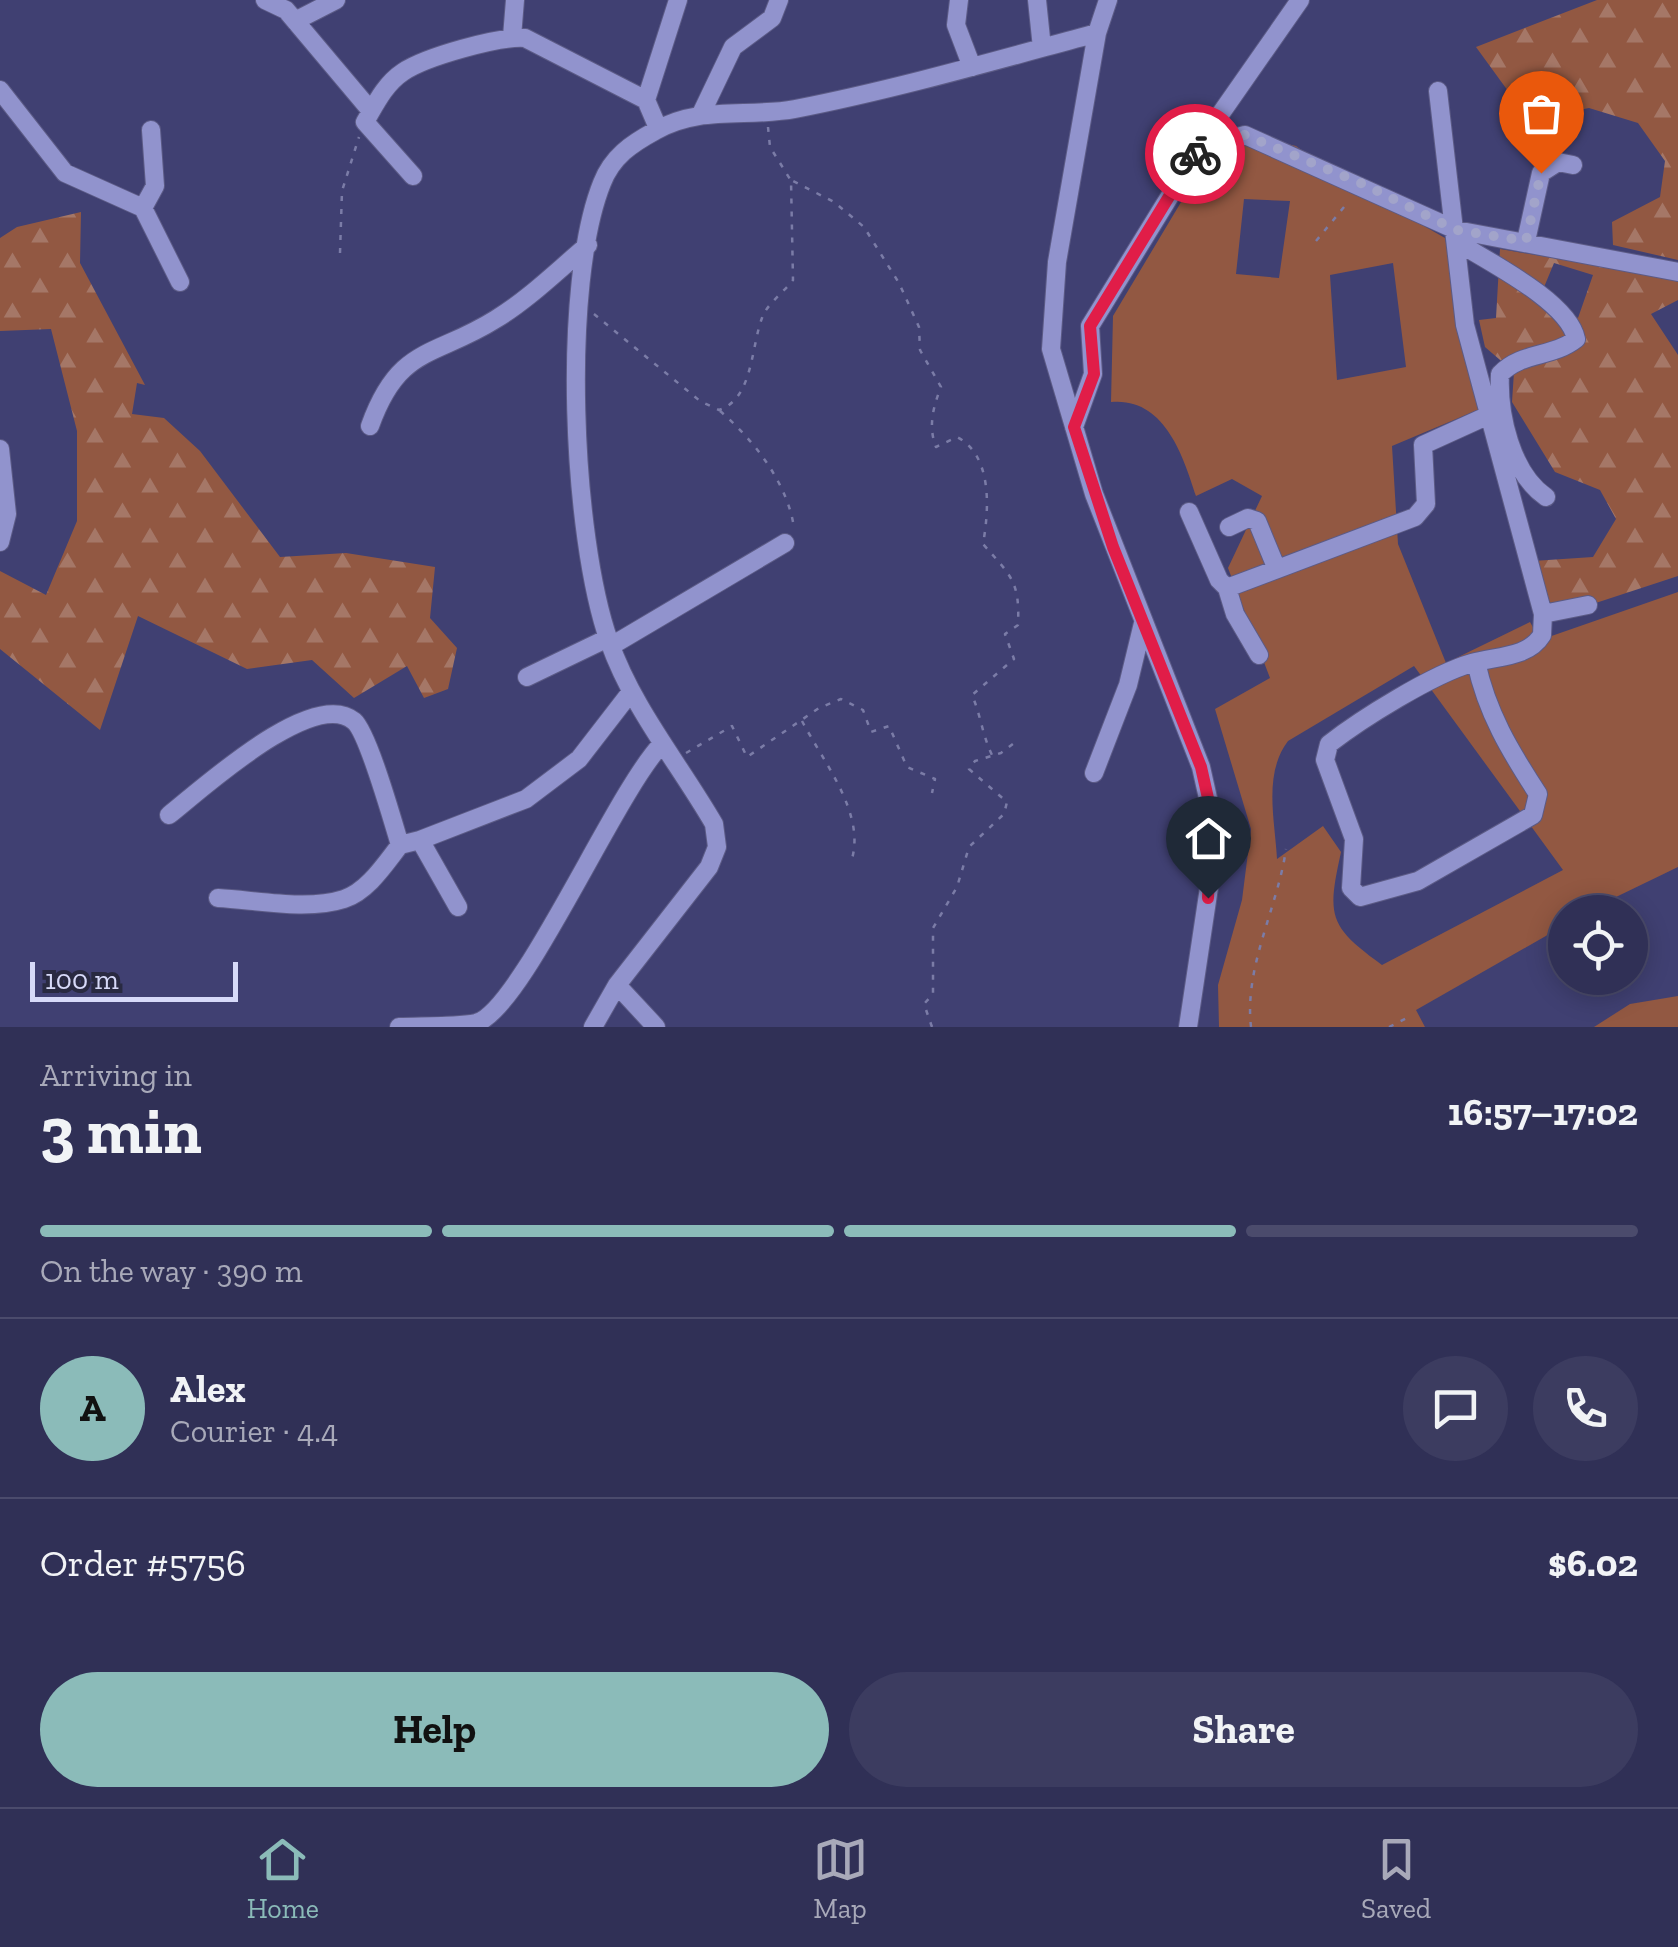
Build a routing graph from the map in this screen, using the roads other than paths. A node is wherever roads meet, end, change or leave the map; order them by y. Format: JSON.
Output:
{"nodes":[{"id":1,"x":265,"y":0,"type":"edge"},
{"id":2,"x":336,"y":0,"type":"edge"},
{"id":3,"x":514,"y":0,"type":"edge"},
{"id":4,"x":678,"y":0,"type":"edge"},
{"id":5,"x":779,"y":0,"type":"edge"},
{"id":6,"x":960,"y":0,"type":"edge"},
{"id":7,"x":1037,"y":0,"type":"edge"},
{"id":8,"x":1108,"y":0,"type":"edge"},
{"id":9,"x":1300,"y":0,"type":"edge"},
{"id":10,"x":295,"y":21,"type":"junction"},
{"id":11,"x":1098,"y":33,"type":"junction"},
{"id":12,"x":512,"y":37,"type":"junction"},
{"id":13,"x":1042,"y":48,"type":"junction"},
{"id":14,"x":972,"y":66,"type":"junction"},
{"id":15,"x":0,"y":90,"type":"edge"},
{"id":16,"x":1438,"y":91,"type":"dead end"},
{"id":17,"x":646,"y":100,"type":"junction"},
{"id":18,"x":700,"y":114,"type":"junction"},
{"id":19,"x":368,"y":116,"type":"junction"},
{"id":20,"x":658,"y":128,"type":"junction"},
{"id":21,"x":152,"y":130,"type":"dead end"},
{"id":22,"x":1198,"y":148,"type":"junction"},
{"id":23,"x":1573,"y":164,"type":"dead end"},
{"id":24,"x":413,"y":176,"type":"dead end"},
{"id":25,"x":143,"y":208,"type":"junction"},
{"id":26,"x":1456,"y":236,"type":"junction"},
{"id":27,"x":1526,"y":241,"type":"junction"},
{"id":28,"x":588,"y":245,"type":"junction"},
{"id":29,"x":1678,"y":272,"type":"edge"},
{"id":30,"x":180,"y":282,"type":"dead end"},
{"id":31,"x":1489,"y":415,"type":"junction"},
{"id":32,"x":370,"y":426,"type":"dead end"},
{"id":33,"x":1074,"y":427,"type":"junction"},
{"id":34,"x":0,"y":450,"type":"edge"},
{"id":35,"x":1546,"y":497,"type":"dead end"},
{"id":36,"x":1189,"y":512,"type":"dead end"},
{"id":37,"x":1229,"y":526,"type":"dead end"},
{"id":38,"x":0,"y":542,"type":"edge"},
{"id":39,"x":785,"y":542,"type":"road end"},
{"id":40,"x":1276,"y":567,"type":"junction"},
{"id":41,"x":1227,"y":588,"type":"junction"},
{"id":42,"x":1588,"y":605,"type":"dead end"},
{"id":43,"x":1542,"y":614,"type":"junction"},
{"id":44,"x":1143,"y":623,"type":"junction"},
{"id":45,"x":609,"y":642,"type":"junction"},
{"id":46,"x":1259,"y":654,"type":"dead end"},
{"id":47,"x":1476,"y":662,"type":"junction"},
{"id":48,"x":526,"y":677,"type":"dead end"},
{"id":49,"x":630,"y":693,"type":"junction"},
{"id":50,"x":667,"y":753,"type":"junction"},
{"id":51,"x":1094,"y":773,"type":"dead end"},
{"id":52,"x":169,"y":815,"type":"dead end"},
{"id":53,"x":420,"y":840,"type":"junction"},
{"id":54,"x":400,"y":845,"type":"junction"},
{"id":55,"x":218,"y":898,"type":"dead end"},
{"id":56,"x":458,"y":907,"type":"dead end"},
{"id":57,"x":617,"y":985,"type":"junction"},
{"id":58,"x":399,"y":1027,"type":"edge"},
{"id":59,"x":593,"y":1027,"type":"edge"},
{"id":60,"x":656,"y":1027,"type":"edge"},
{"id":61,"x":1188,"y":1027,"type":"edge"}],
"edges":[{"from":1,"to":10,"type":"street"},
{"from":2,"to":10,"type":"street"},
{"from":3,"to":12,"type":"street"},
{"from":4,"to":17,"type":"street"},
{"from":5,"to":18,"type":"street"},
{"from":6,"to":14,"type":"street"},
{"from":7,"to":13,"type":"street"},
{"from":8,"to":11,"type":"street"},
{"from":9,"to":22,"type":"street"},
{"from":10,"to":19,"type":"street"},
{"from":11,"to":13,"type":"street"},
{"from":11,"to":33,"type":"street"},
{"from":12,"to":17,"type":"street"},
{"from":12,"to":19,"type":"street"},
{"from":13,"to":14,"type":"street"},
{"from":14,"to":18,"type":"street"},
{"from":15,"to":25,"type":"street"},
{"from":16,"to":26,"type":"street"},
{"from":17,"to":20,"type":"street"},
{"from":18,"to":20,"type":"street"},
{"from":19,"to":24,"type":"street"},
{"from":20,"to":28,"type":"street"},
{"from":21,"to":25,"type":"street"},
{"from":22,"to":26,"type":"street"},
{"from":22,"to":33,"type":"street"},
{"from":23,"to":27,"type":"street"},
{"from":25,"to":30,"type":"street"},
{"from":26,"to":27,"type":"street"},
{"from":26,"to":31,"type":"street"},
{"from":26,"to":35,"type":"street"},
{"from":27,"to":29,"type":"street"},
{"from":28,"to":32,"type":"street"},
{"from":28,"to":45,"type":"street"},
{"from":31,"to":40,"type":"street"},
{"from":31,"to":43,"type":"street"},
{"from":33,"to":44,"type":"street"},
{"from":34,"to":38,"type":"street"},
{"from":36,"to":41,"type":"street"},
{"from":37,"to":40,"type":"street"},
{"from":39,"to":45,"type":"street"},
{"from":40,"to":41,"type":"street"},
{"from":41,"to":46,"type":"street"},
{"from":42,"to":43,"type":"street"},
{"from":43,"to":47,"type":"street"},
{"from":44,"to":51,"type":"street"},
{"from":44,"to":61,"type":"street"},
{"from":45,"to":48,"type":"street"},
{"from":45,"to":49,"type":"street"},
{"from":47,"to":47,"type":"street"},
{"from":49,"to":50,"type":"street"},
{"from":49,"to":53,"type":"street"},
{"from":50,"to":57,"type":"street"},
{"from":50,"to":58,"type":"street"},
{"from":52,"to":54,"type":"street"},
{"from":53,"to":54,"type":"street"},
{"from":53,"to":56,"type":"street"},
{"from":54,"to":55,"type":"street"},
{"from":57,"to":59,"type":"street"},
{"from":57,"to":60,"type":"street"}]}
